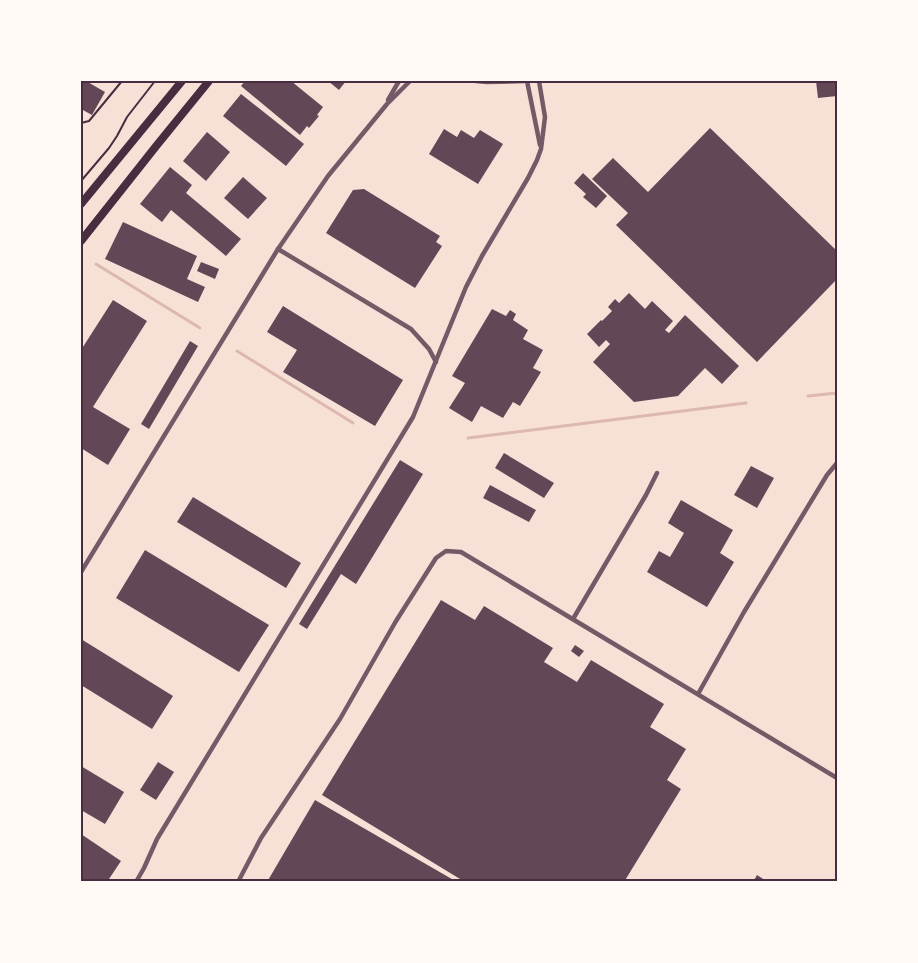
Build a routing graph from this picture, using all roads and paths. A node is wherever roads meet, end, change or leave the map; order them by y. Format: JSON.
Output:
{"nodes":[{"id":1,"x":122,"y":81,"type":"edge"},
{"id":2,"x":155,"y":81,"type":"edge"},
{"id":3,"x":182,"y":81,"type":"edge"},
{"id":4,"x":209,"y":81,"type":"edge"},
{"id":5,"x":399,"y":81,"type":"edge"},
{"id":6,"x":410,"y":81,"type":"edge"},
{"id":7,"x":476,"y":81,"type":"edge"},
{"id":8,"x":525,"y":81,"type":"edge"},
{"id":9,"x":539,"y":81,"type":"edge"},
{"id":10,"x":386,"y":104,"type":"junction"},
{"id":11,"x":81,"y":123,"type":"edge"},
{"id":12,"x":541,"y":149,"type":"junction"},
{"id":13,"x":81,"y":180,"type":"edge"},
{"id":14,"x":81,"y":204,"type":"edge"},
{"id":15,"x":81,"y":241,"type":"edge"},
{"id":16,"x":278,"y":248,"type":"junction"},
{"id":17,"x":436,"y":362,"type":"junction"},
{"id":18,"x":837,"y":463,"type":"edge"},
{"id":19,"x":658,"y":474,"type":"dead end"},
{"id":20,"x":81,"y":572,"type":"edge"},
{"id":21,"x":573,"y":619,"type":"junction"},
{"id":22,"x":698,"y":694,"type":"junction"},
{"id":23,"x":837,"y":778,"type":"edge"},
{"id":24,"x":136,"y":882,"type":"edge"},
{"id":25,"x":238,"y":882,"type":"edge"}],
"edges":[{"from":1,"to":11,"type":"path"},
{"from":2,"to":13,"type":"path"},
{"from":3,"to":14,"type":"highway"},
{"from":4,"to":15,"type":"highway"},
{"from":5,"to":10,"type":"street"},
{"from":6,"to":10,"type":"street"},
{"from":7,"to":8,"type":"street"},
{"from":8,"to":12,"type":"street"},
{"from":9,"to":12,"type":"street"},
{"from":10,"to":16,"type":"street"},
{"from":12,"to":17,"type":"street"},
{"from":16,"to":17,"type":"street"},
{"from":16,"to":20,"type":"street"},
{"from":17,"to":24,"type":"street"},
{"from":18,"to":22,"type":"street"},
{"from":19,"to":21,"type":"street"},
{"from":21,"to":22,"type":"street"},
{"from":21,"to":25,"type":"street"},
{"from":22,"to":23,"type":"street"}]}
